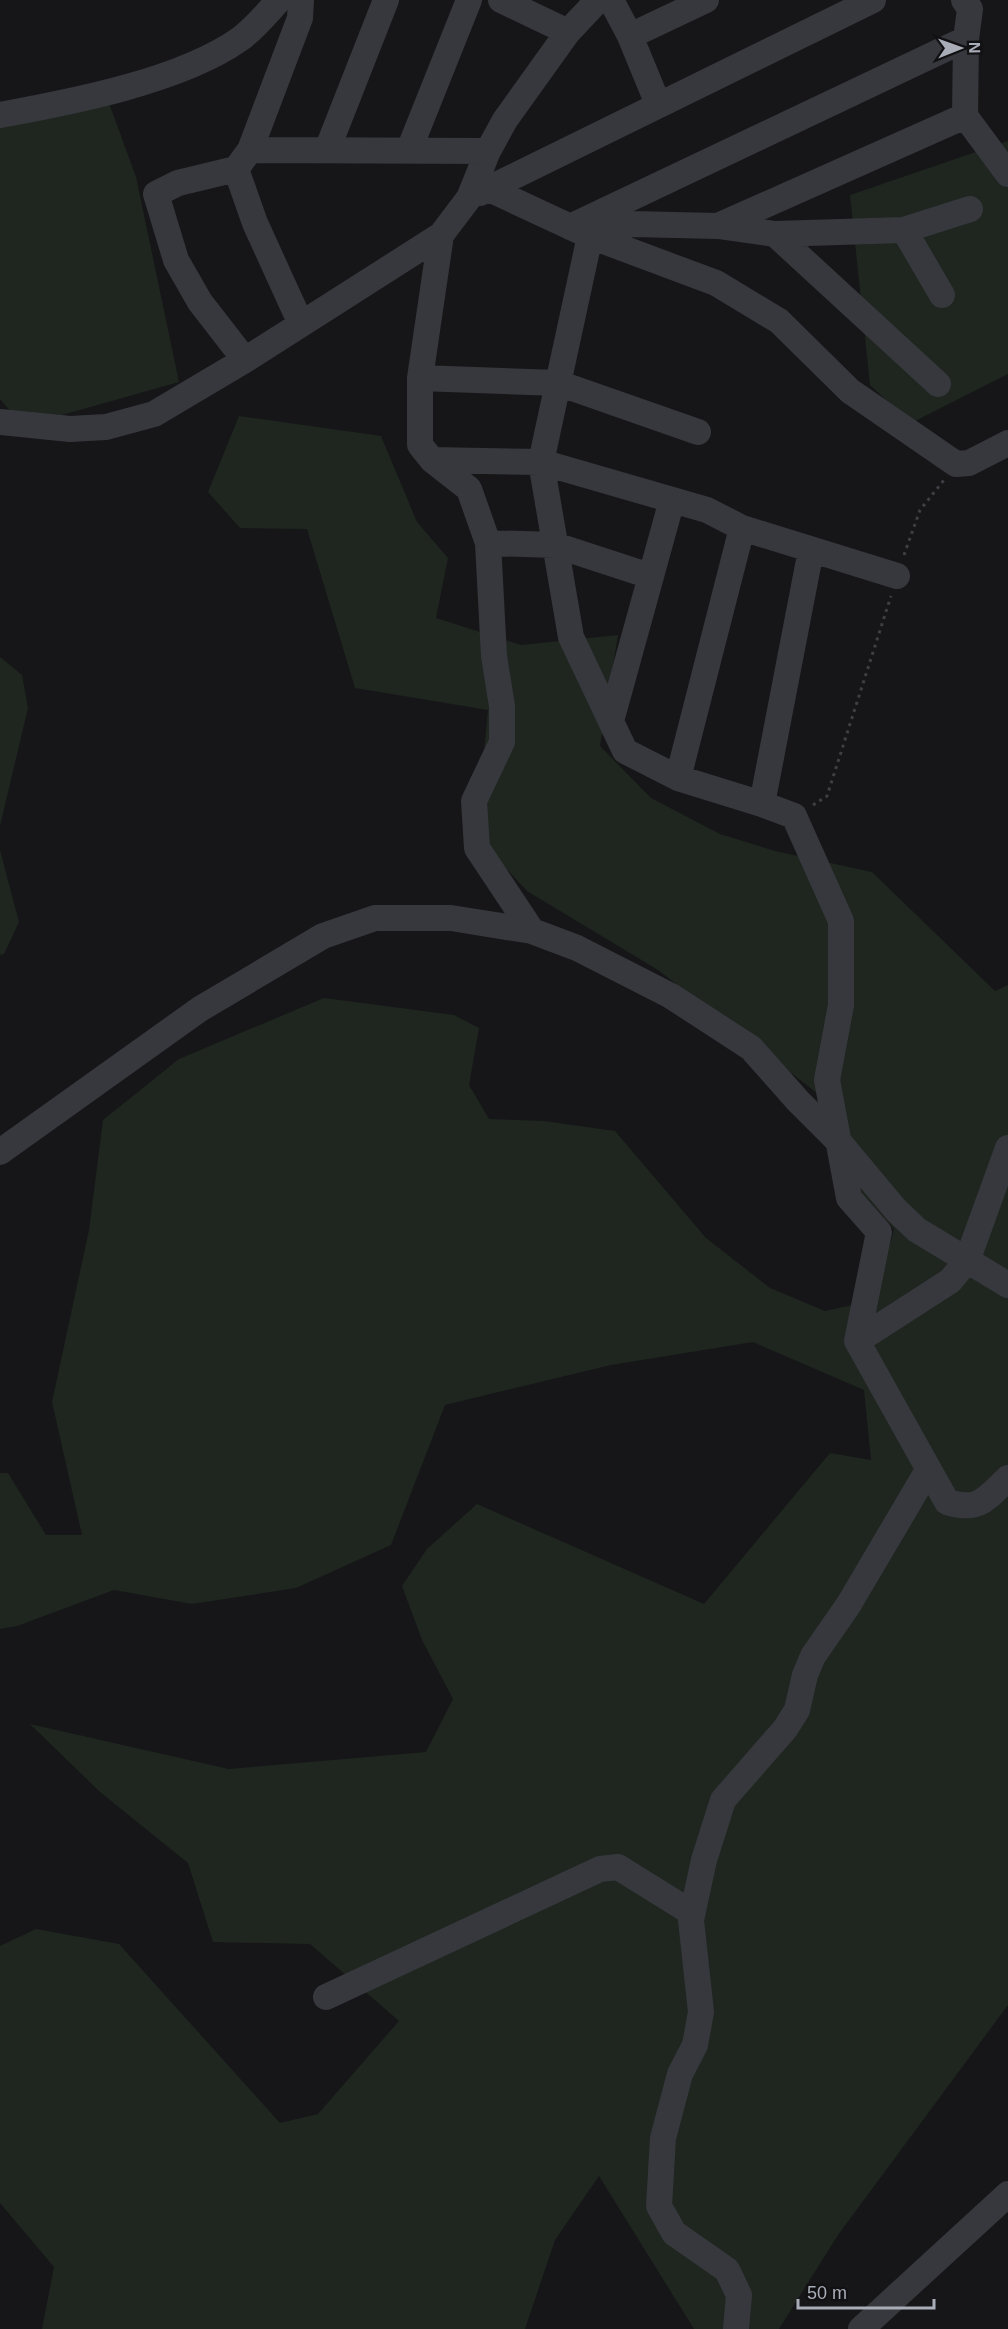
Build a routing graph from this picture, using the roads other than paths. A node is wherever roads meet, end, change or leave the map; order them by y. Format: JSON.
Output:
{"nodes":[{"id":1,"x":279,"y":0,"type":"edge"},
{"id":2,"x":301,"y":0,"type":"edge"},
{"id":3,"x":386,"y":0,"type":"edge"},
{"id":4,"x":469,"y":0,"type":"edge"},
{"id":5,"x":501,"y":0,"type":"edge"},
{"id":6,"x":598,"y":0,"type":"edge"},
{"id":7,"x":611,"y":0,"type":"edge"},
{"id":8,"x":706,"y":0,"type":"edge"},
{"id":9,"x":873,"y":0,"type":"edge"},
{"id":10,"x":964,"y":0,"type":"edge"},
{"id":11,"x":538,"y":8,"type":"edge"},
{"id":12,"x":568,"y":32,"type":"junction"},
{"id":13,"x":630,"y":36,"type":"junction"},
{"id":14,"x":966,"y":39,"type":"junction"},
{"id":15,"x":658,"y":104,"type":"junction"},
{"id":16,"x":0,"y":115,"type":"edge"},
{"id":17,"x":965,"y":116,"type":"junction"},
{"id":18,"x":327,"y":150,"type":"junction"},
{"id":19,"x":409,"y":150,"type":"junction"},
{"id":20,"x":488,"y":151,"type":"junction"},
{"id":21,"x":243,"y":160,"type":"junction"},
{"id":22,"x":1008,"y":174,"type":"edge"},
{"id":23,"x":479,"y":193,"type":"junction"},
{"id":24,"x":970,"y":209,"type":"dead end"},
{"id":25,"x":718,"y":226,"type":"junction"},
{"id":26,"x":904,"y":230,"type":"junction"},
{"id":27,"x":580,"y":231,"type":"junction"},
{"id":28,"x":776,"y":234,"type":"junction"},
{"id":29,"x":441,"y":236,"type":"junction"},
{"id":30,"x":942,"y":295,"type":"dead end"},
{"id":31,"x":302,"y":324,"type":"junction"},
{"id":32,"x":245,"y":360,"type":"junction"},
{"id":33,"x":420,"y":378,"type":"junction"},
{"id":34,"x":558,"y":383,"type":"junction"},
{"id":35,"x":938,"y":384,"type":"dead end"},
{"id":36,"x":0,"y":422,"type":"edge"},
{"id":37,"x":698,"y":432,"type":"dead end"},
{"id":38,"x":1008,"y":443,"type":"edge"},
{"id":39,"x":432,"y":460,"type":"junction"},
{"id":40,"x":541,"y":462,"type":"junction"},
{"id":41,"x":672,"y":500,"type":"junction"},
{"id":42,"x":742,"y":528,"type":"junction"},
{"id":43,"x":488,"y":543,"type":"junction"},
{"id":44,"x":555,"y":545,"type":"junction"},
{"id":45,"x":811,"y":550,"type":"junction"},
{"id":46,"x":650,"y":576,"type":"junction"},
{"id":47,"x":897,"y":576,"type":"road end"},
{"id":48,"x":611,"y":721,"type":"junction"},
{"id":49,"x":678,"y":778,"type":"junction"},
{"id":50,"x":762,"y":804,"type":"junction"},
{"id":51,"x":532,"y":931,"type":"junction"},
{"id":52,"x":840,"y":1143,"type":"junction"},
{"id":53,"x":1008,"y":1148,"type":"edge"},
{"id":54,"x":0,"y":1152,"type":"edge"},
{"id":55,"x":967,"y":1261,"type":"junction"},
{"id":56,"x":1008,"y":1285,"type":"edge"},
{"id":57,"x":857,"y":1341,"type":"junction"},
{"id":58,"x":928,"y":1470,"type":"junction"},
{"id":59,"x":1008,"y":1478,"type":"edge"},
{"id":60,"x":692,"y":1913,"type":"junction"},
{"id":61,"x":326,"y":1997,"type":"dead end"},
{"id":62,"x":1008,"y":2194,"type":"edge"},
{"id":63,"x":736,"y":2329,"type":"edge"},
{"id":64,"x":861,"y":2329,"type":"edge"}],
"edges":[{"from":1,"to":16,"type":"street"},
{"from":2,"to":21,"type":"street"},
{"from":3,"to":18,"type":"street"},
{"from":4,"to":19,"type":"street"},
{"from":5,"to":11,"type":"street"},
{"from":6,"to":12,"type":"street"},
{"from":7,"to":13,"type":"street"},
{"from":8,"to":13,"type":"street"},
{"from":9,"to":15,"type":"street"},
{"from":10,"to":14,"type":"street"},
{"from":11,"to":12,"type":"street"},
{"from":12,"to":20,"type":"street"},
{"from":13,"to":15,"type":"street"},
{"from":14,"to":17,"type":"street"},
{"from":14,"to":27,"type":"street"},
{"from":15,"to":23,"type":"street"},
{"from":17,"to":22,"type":"street"},
{"from":17,"to":25,"type":"street"},
{"from":18,"to":19,"type":"street"},
{"from":18,"to":21,"type":"street"},
{"from":19,"to":20,"type":"street"},
{"from":20,"to":23,"type":"street"},
{"from":21,"to":31,"type":"street"},
{"from":21,"to":32,"type":"street"},
{"from":23,"to":27,"type":"street"},
{"from":23,"to":29,"type":"street"},
{"from":24,"to":26,"type":"street"},
{"from":25,"to":27,"type":"street"},
{"from":25,"to":28,"type":"street"},
{"from":26,"to":28,"type":"street"},
{"from":26,"to":30,"type":"street"},
{"from":27,"to":34,"type":"street"},
{"from":27,"to":38,"type":"street"},
{"from":28,"to":35,"type":"street"},
{"from":29,"to":31,"type":"street"},
{"from":29,"to":33,"type":"street"},
{"from":31,"to":32,"type":"street"},
{"from":32,"to":36,"type":"street"},
{"from":33,"to":34,"type":"street"},
{"from":33,"to":39,"type":"street"},
{"from":34,"to":37,"type":"street"},
{"from":34,"to":40,"type":"street"},
{"from":39,"to":40,"type":"street"},
{"from":39,"to":43,"type":"street"},
{"from":40,"to":41,"type":"street"},
{"from":40,"to":44,"type":"street"},
{"from":41,"to":42,"type":"street"},
{"from":41,"to":46,"type":"street"},
{"from":42,"to":45,"type":"street"},
{"from":42,"to":49,"type":"street"},
{"from":43,"to":44,"type":"street"},
{"from":43,"to":51,"type":"street"},
{"from":44,"to":46,"type":"street"},
{"from":44,"to":48,"type":"street"},
{"from":45,"to":47,"type":"street"},
{"from":45,"to":50,"type":"street"},
{"from":46,"to":48,"type":"street"},
{"from":48,"to":49,"type":"street"},
{"from":49,"to":50,"type":"street"},
{"from":50,"to":52,"type":"street"},
{"from":51,"to":52,"type":"street"},
{"from":51,"to":54,"type":"street"},
{"from":52,"to":55,"type":"street"},
{"from":52,"to":57,"type":"street"},
{"from":53,"to":55,"type":"street"},
{"from":55,"to":56,"type":"street"},
{"from":55,"to":57,"type":"street"},
{"from":57,"to":58,"type":"street"},
{"from":58,"to":59,"type":"street"},
{"from":58,"to":60,"type":"street"},
{"from":60,"to":61,"type":"street"},
{"from":60,"to":63,"type":"street"},
{"from":62,"to":64,"type":"street"}]}
